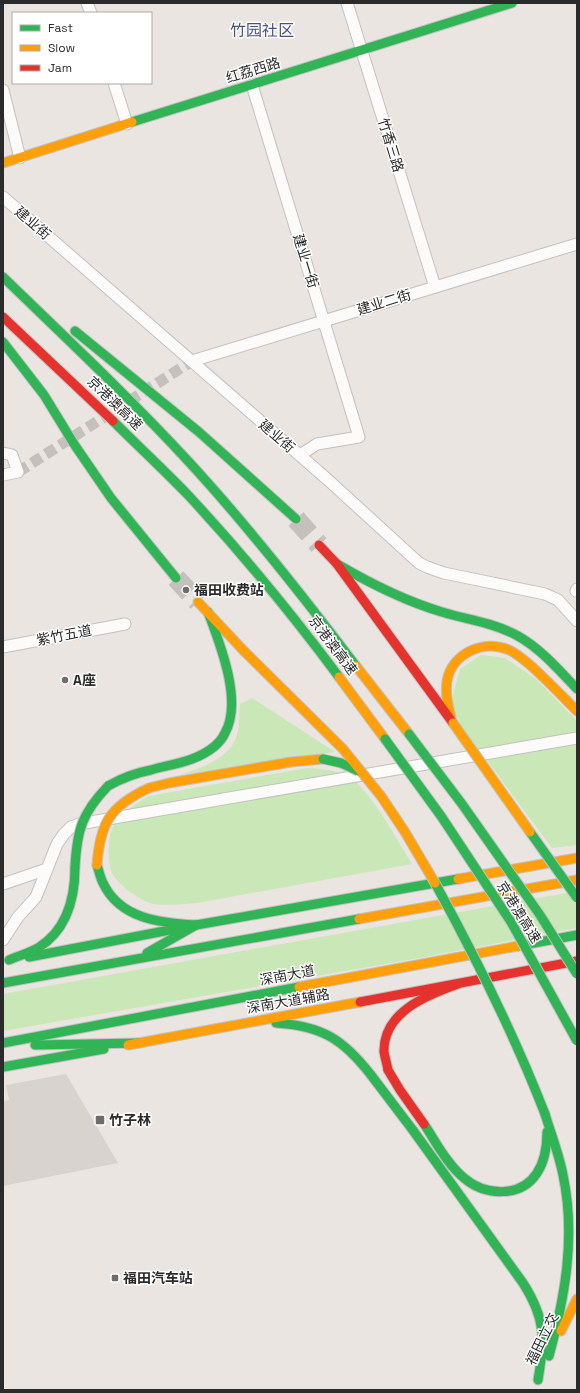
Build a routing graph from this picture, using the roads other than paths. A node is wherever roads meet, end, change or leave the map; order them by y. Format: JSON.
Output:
{"nodes":[{"id":1,"x":347,"y":3,"type":"edge"},
{"id":2,"x":512,"y":3,"type":"edge"},
{"id":3,"x":362,"y":50,"type":"junction"},
{"id":4,"x":114,"y":84,"type":"edge"},
{"id":5,"x":252,"y":85,"type":"junction"},
{"id":6,"x":3,"y":90,"type":"edge"},
{"id":7,"x":127,"y":124,"type":"junction"},
{"id":8,"x":20,"y":158,"type":"junction"},
{"id":9,"x":3,"y":163,"type":"edge"},
{"id":10,"x":3,"y":197,"type":"edge"},
{"id":11,"x":577,"y":244,"type":"edge"},
{"id":12,"x":3,"y":272,"type":"edge"},
{"id":13,"x":3,"y":277,"type":"edge"},
{"id":14,"x":435,"y":287,"type":"junction"},
{"id":15,"x":57,"y":316,"type":"dead end"},
{"id":16,"x":3,"y":317,"type":"edge"},
{"id":17,"x":324,"y":321,"type":"junction"},
{"id":18,"x":69,"y":326,"type":"dead end"},
{"id":19,"x":3,"y":342,"type":"edge"},
{"id":20,"x":192,"y":361,"type":"junction"},
{"id":21,"x":3,"y":453,"type":"edge"},
{"id":22,"x":300,"y":455,"type":"junction"},
{"id":23,"x":3,"y":475,"type":"edge"},
{"id":24,"x":296,"y":519,"type":"tunnel mouth"},
{"id":25,"x":319,"y":545,"type":"tunnel mouth"},
{"id":26,"x":337,"y":564,"type":"junction"},
{"id":27,"x":176,"y":578,"type":"tunnel mouth"},
{"id":28,"x":198,"y":602,"type":"tunnel mouth"},
{"id":29,"x":208,"y":612,"type":"junction"},
{"id":30,"x":577,"y":622,"type":"edge"},
{"id":31,"x":125,"y":624,"type":"dead end"},
{"id":32,"x":3,"y":647,"type":"edge"},
{"id":33,"x":577,"y":689,"type":"edge"},
{"id":34,"x":576,"y":710,"type":"edge"},
{"id":35,"x":453,"y":723,"type":"junction"},
{"id":36,"x":577,"y":738,"type":"edge"},
{"id":37,"x":370,"y":782,"type":"junction"},
{"id":38,"x":577,"y":858,"type":"edge"},
{"id":39,"x":48,"y":869,"type":"junction"},
{"id":40,"x":577,"y":880,"type":"edge"},
{"id":41,"x":3,"y":884,"type":"edge"},
{"id":42,"x":577,"y":898,"type":"edge"},
{"id":43,"x":196,"y":925,"type":"junction"},
{"id":44,"x":577,"y":935,"type":"edge"},
{"id":45,"x":3,"y":940,"type":"edge"},
{"id":46,"x":130,"y":960,"type":"junction"},
{"id":47,"x":6,"y":961,"type":"edge"},
{"id":48,"x":577,"y":961,"type":"edge"},
{"id":49,"x":577,"y":974,"type":"edge"},
{"id":50,"x":3,"y":983,"type":"edge"},
{"id":51,"x":458,"y":984,"type":"junction"},
{"id":52,"x":245,"y":1023,"type":"junction"},
{"id":53,"x":577,"y":1041,"type":"edge"},
{"id":54,"x":139,"y":1042,"type":"junction"},
{"id":55,"x":3,"y":1043,"type":"edge"},
{"id":56,"x":3,"y":1046,"type":"edge"},
{"id":57,"x":3,"y":1067,"type":"edge"},
{"id":58,"x":545,"y":1114,"type":"junction"},
{"id":59,"x":577,"y":1300,"type":"edge"},
{"id":60,"x":549,"y":1356,"type":"junction"},
{"id":61,"x":538,"y":1380,"type":"junction"},
{"id":62,"x":534,"y":1390,"type":"edge"}],
"edges":[{"from":1,"to":3,"type":"street","name":"竹香三路"},
{"from":2,"to":3,"type":"main road","name":"红荔西路"},
{"from":3,"to":5,"type":"main road","name":"红荔西路"},
{"from":3,"to":14,"type":"street","name":"竹香三路"},
{"from":4,"to":7,"type":"street"},
{"from":5,"to":7,"type":"main road","name":"红荔西路"},
{"from":5,"to":17,"type":"street","name":"建业一街"},
{"from":6,"to":8,"type":"street"},
{"from":7,"to":8,"type":"main road","name":"红荔西路"},
{"from":8,"to":9,"type":"main road","name":"红荔西路"},
{"from":10,"to":20,"type":"street","name":"建业街"},
{"from":11,"to":14,"type":"street","name":"建业二街"},
{"from":12,"to":15,"type":"main road"},
{"from":13,"to":49,"type":"main road","name":"京港澳高速","bridge":true},
{"from":14,"to":17,"type":"street","name":"建业二街"},
{"from":16,"to":53,"type":"main road","name":"京港澳高速","bridge":true},
{"from":17,"to":20,"type":"street","name":"建业二街"},
{"from":17,"to":22,"type":"street","name":"建业一街"},
{"from":18,"to":24,"type":"main road"},
{"from":19,"to":27,"type":"main road"},
{"from":20,"to":22,"type":"street","name":"建业街"},
{"from":21,"to":23,"type":"street"},
{"from":22,"to":30,"type":"street","name":"建业街"},
{"from":25,"to":26,"type":"main road"},
{"from":26,"to":33,"type":"main road"},
{"from":26,"to":35,"type":"main road"},
{"from":28,"to":29,"type":"main road"},
{"from":29,"to":37,"type":"main road","bridge":true},
{"from":29,"to":47,"type":"main road","bridge":true},
{"from":31,"to":32,"type":"street","name":"紫竹五道"},
{"from":34,"to":35,"type":"main road"},
{"from":35,"to":42,"type":"main road","bridge":true},
{"from":36,"to":39,"type":"street"},
{"from":37,"to":43,"type":"main road","bridge":true},
{"from":37,"to":58,"type":"main road","bridge":true},
{"from":38,"to":43,"type":"main road"},
{"from":39,"to":41,"type":"street"},
{"from":39,"to":45,"type":"street"},
{"from":40,"to":46,"type":"main road"},
{"from":43,"to":46,"type":"main road"},
{"from":43,"to":47,"type":"main road"},
{"from":44,"to":55,"type":"main road","name":"深南大道"},
{"from":46,"to":50,"type":"main road"},
{"from":48,"to":51,"type":"main road","name":"深南大道辅路"},
{"from":51,"to":52,"type":"main road","name":"深南大道辅路"},
{"from":51,"to":58,"type":"main road","bridge":true},
{"from":52,"to":54,"type":"main road","name":"深南大道辅路"},
{"from":52,"to":61,"type":"main road","bridge":true},
{"from":54,"to":56,"type":"main road"},
{"from":54,"to":57,"type":"main road","name":"深南大道辅路"},
{"from":58,"to":60,"type":"main road"},
{"from":59,"to":60,"type":"main road","name":"福田立交"},
{"from":60,"to":61,"type":"main road","name":"福田立交"},
{"from":61,"to":62,"type":"main road","name":"福田立交"}]}
